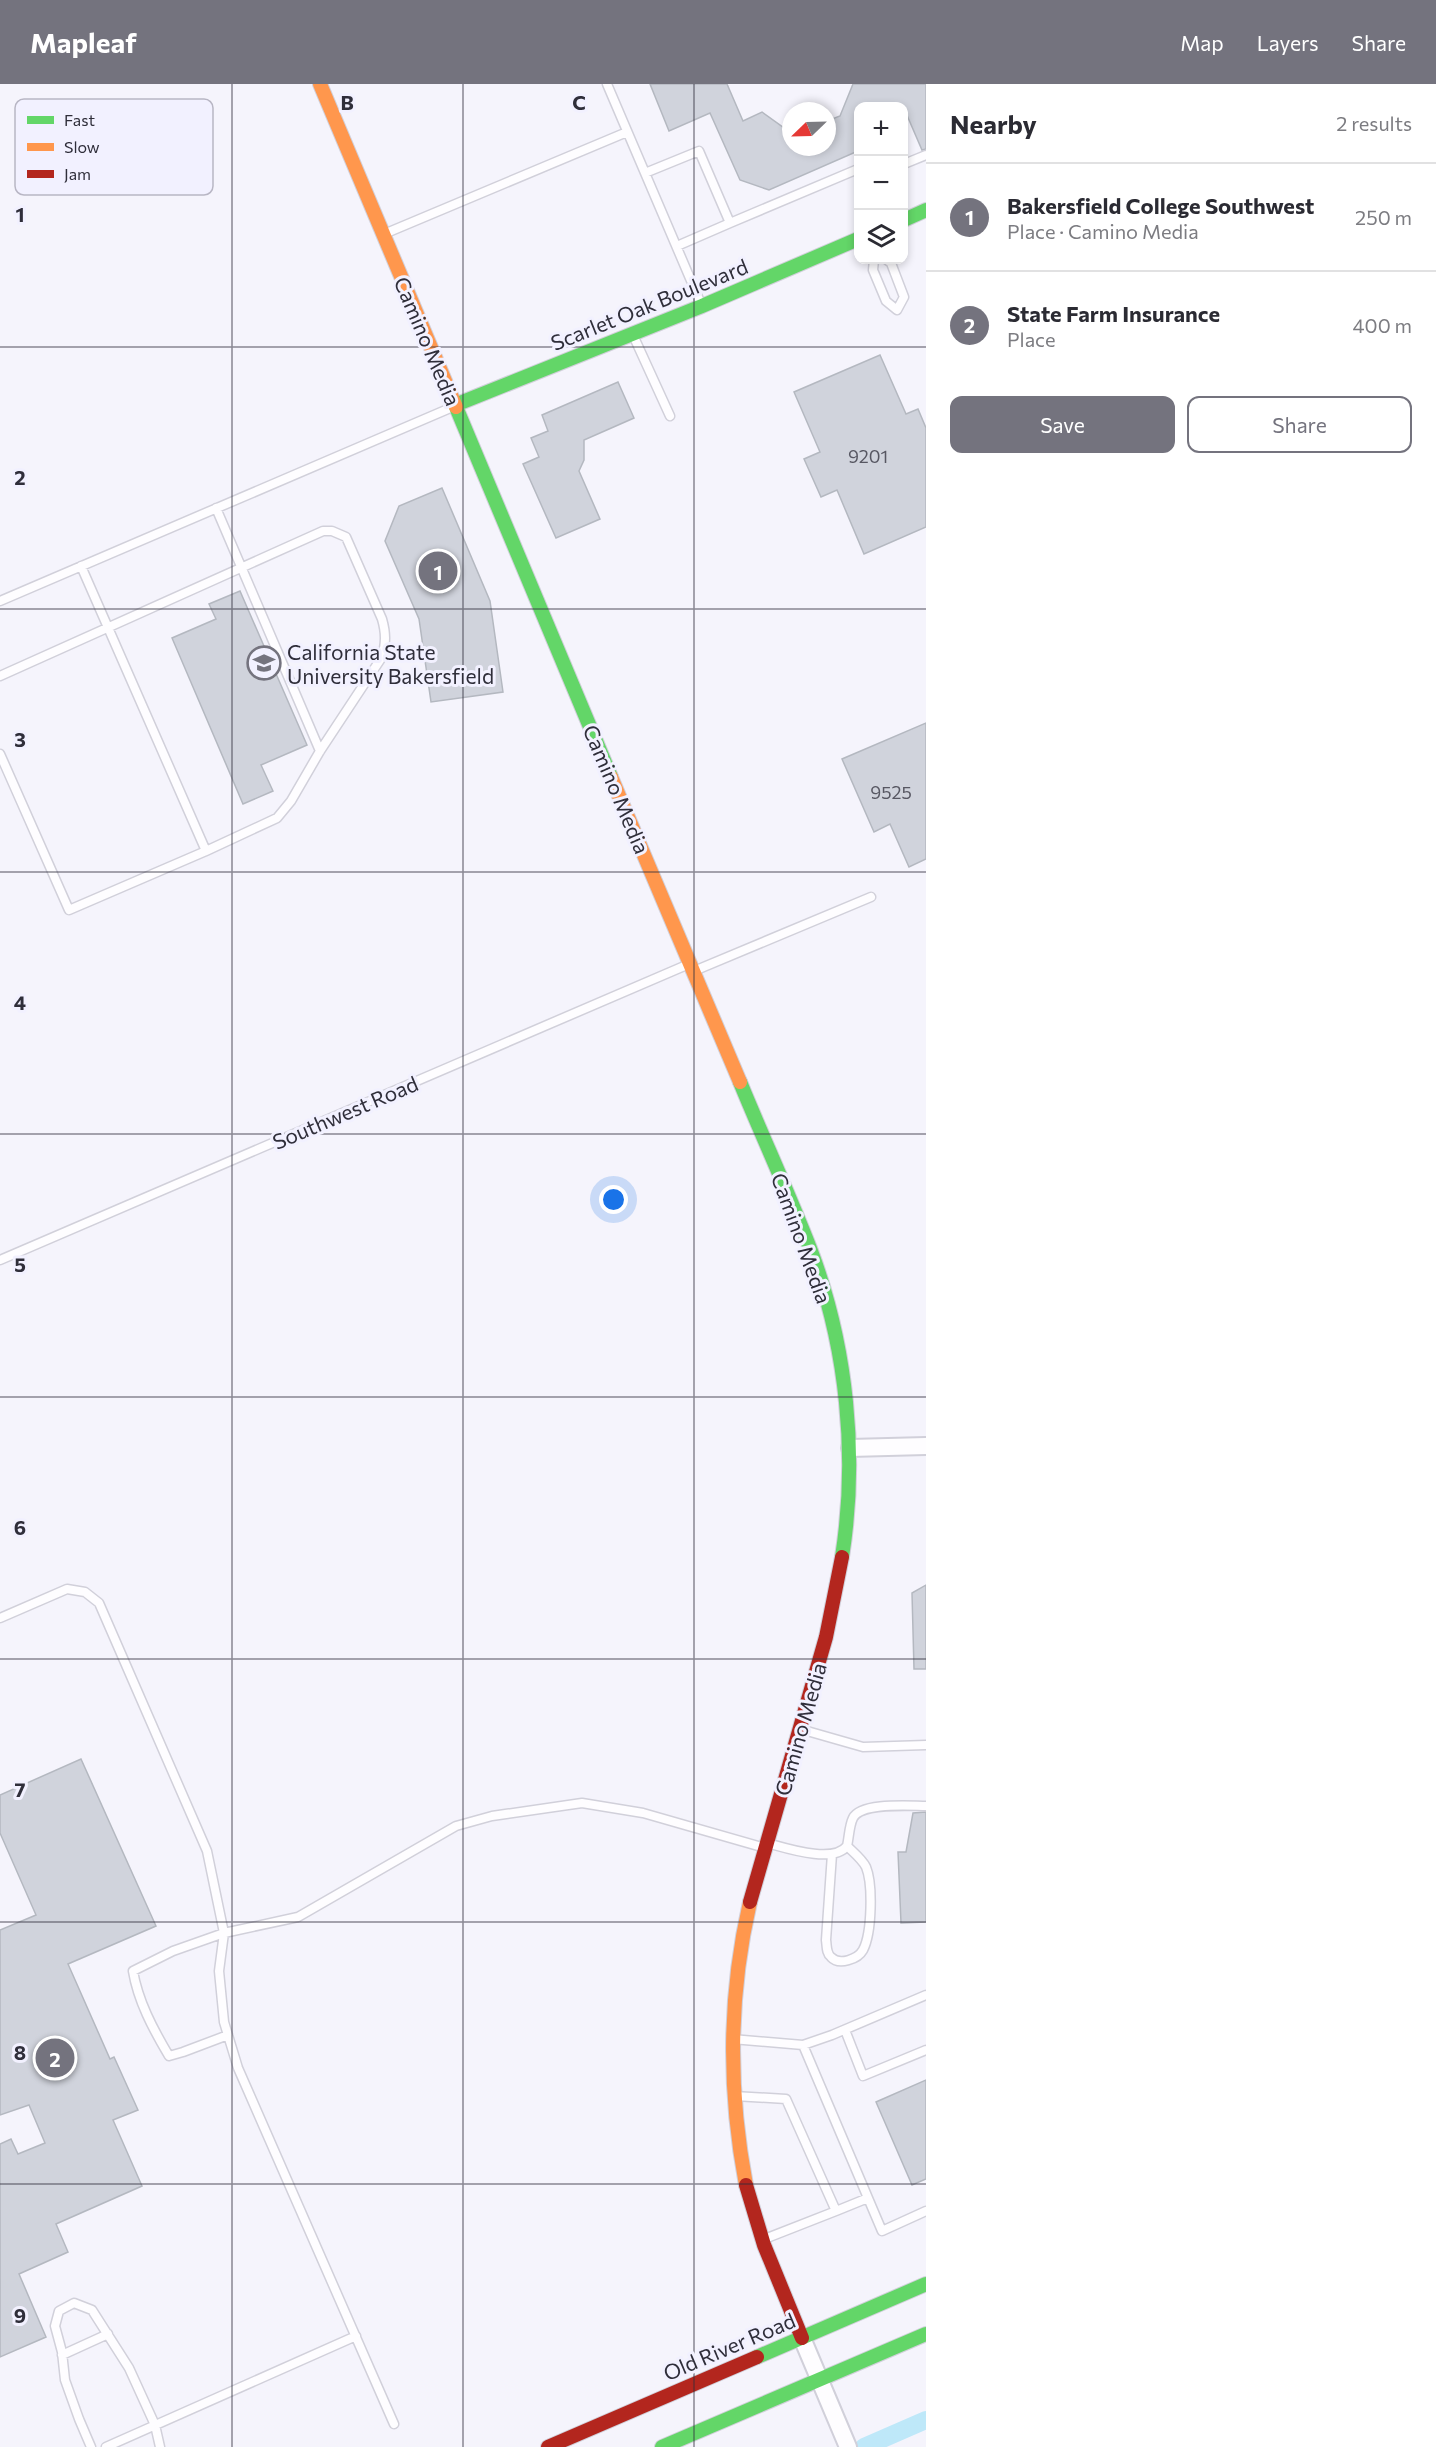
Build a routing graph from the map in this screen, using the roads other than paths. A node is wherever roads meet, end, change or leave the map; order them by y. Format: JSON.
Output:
{"nodes":[{"id":1,"x":320,"y":84,"type":"edge"},
{"id":2,"x":606,"y":84,"type":"edge"},
{"id":3,"x":627,"y":132,"type":"junction"},
{"id":4,"x":926,"y":155,"type":"edge"},
{"id":5,"x":908,"y":162,"type":"edge"},
{"id":6,"x":854,"y":171,"type":"edge"},
{"id":7,"x":645,"y":173,"type":"junction"},
{"id":8,"x":926,"y":210,"type":"edge"},
{"id":9,"x":908,"y":218,"type":"edge"},
{"id":10,"x":730,"y":223,"type":"junction"},
{"id":11,"x":384,"y":235,"type":"junction"},
{"id":12,"x":854,"y":241,"type":"edge"},
{"id":13,"x":677,"y":246,"type":"junction"},
{"id":14,"x":874,"y":264,"type":"edge"},
{"id":15,"x":891,"y":264,"type":"edge"},
{"id":16,"x":702,"y":306,"type":"junction"},
{"id":17,"x":632,"y":334,"type":"junction"},
{"id":18,"x":455,"y":405,"type":"junction"},
{"id":19,"x":670,"y":416,"type":"dead end"},
{"id":20,"x":216,"y":508,"type":"junction"},
{"id":21,"x":81,"y":567,"type":"junction"},
{"id":22,"x":241,"y":567,"type":"junction"},
{"id":23,"x":0,"y":601,"type":"edge"},
{"id":24,"x":107,"y":628,"type":"junction"},
{"id":25,"x":0,"y":676,"type":"edge"},
{"id":26,"x":320,"y":751,"type":"junction"},
{"id":27,"x":0,"y":754,"type":"edge"},
{"id":28,"x":206,"y":851,"type":"junction"},
{"id":29,"x":871,"y":897,"type":"dead end"},
{"id":30,"x":692,"y":967,"type":"junction"},
{"id":31,"x":0,"y":1260,"type":"edge"},
{"id":32,"x":926,"y":1446,"type":"edge"},
{"id":33,"x":850,"y":1448,"type":"junction"},
{"id":34,"x":0,"y":1618,"type":"edge"},
{"id":35,"x":800,"y":1729,"type":"junction"},
{"id":36,"x":926,"y":1745,"type":"edge"},
{"id":37,"x":926,"y":1806,"type":"edge"},
{"id":38,"x":766,"y":1846,"type":"junction"},
{"id":39,"x":847,"y":1846,"type":"junction"},
{"id":40,"x":832,"y":1854,"type":"junction"},
{"id":41,"x":224,"y":1933,"type":"junction"},
{"id":42,"x":926,"y":1995,"type":"edge"},
{"id":43,"x":845,"y":2030,"type":"junction"},
{"id":44,"x":228,"y":2035,"type":"junction"},
{"id":45,"x":732,"y":2039,"type":"junction"},
{"id":46,"x":803,"y":2044,"type":"junction"},
{"id":47,"x":926,"y":2050,"type":"edge"},
{"id":48,"x":734,"y":2096,"type":"junction"},
{"id":49,"x":868,"y":2198,"type":"junction"},
{"id":50,"x":836,"y":2211,"type":"junction"},
{"id":51,"x":926,"y":2211,"type":"edge"},
{"id":52,"x":762,"y":2240,"type":"junction"},
{"id":53,"x":926,"y":2284,"type":"edge"},
{"id":54,"x":108,"y":2334,"type":"junction"},
{"id":55,"x":926,"y":2334,"type":"edge"},
{"id":56,"x":356,"y":2336,"type":"junction"},
{"id":57,"x":802,"y":2338,"type":"junction"},
{"id":58,"x":62,"y":2355,"type":"junction"},
{"id":59,"x":820,"y":2379,"type":"junction"},
{"id":60,"x":394,"y":2424,"type":"dead end"},
{"id":61,"x":155,"y":2425,"type":"junction"},
{"id":62,"x":91,"y":2447,"type":"edge"},
{"id":63,"x":106,"y":2447,"type":"edge"},
{"id":64,"x":160,"y":2447,"type":"edge"},
{"id":65,"x":548,"y":2447,"type":"edge"},
{"id":66,"x":662,"y":2447,"type":"edge"},
{"id":67,"x":848,"y":2447,"type":"edge"}],
"edges":[{"from":1,"to":11,"type":"street","name":"Camino Media"},
{"from":2,"to":3,"type":"lane"},
{"from":3,"to":7,"type":"lane"},
{"from":3,"to":11,"type":"lane"},
{"from":4,"to":5,"type":"lane"},
{"from":6,"to":10,"type":"lane"},
{"from":7,"to":10,"type":"lane"},
{"from":7,"to":13,"type":"lane"},
{"from":8,"to":9,"type":"street"},
{"from":10,"to":13,"type":"lane"},
{"from":11,"to":18,"type":"street","name":"Camino Media"},
{"from":12,"to":16,"type":"street","name":"Scarlet Oak Boulevard"},
{"from":13,"to":16,"type":"lane"},
{"from":14,"to":15,"type":"lane"},
{"from":16,"to":17,"type":"street","name":"Scarlet Oak Boulevard"},
{"from":17,"to":18,"type":"street","name":"Scarlet Oak Boulevard"},
{"from":17,"to":19,"type":"lane"},
{"from":18,"to":20,"type":"lane"},
{"from":18,"to":30,"type":"street","name":"Camino Media"},
{"from":20,"to":21,"type":"lane"},
{"from":20,"to":22,"type":"lane"},
{"from":21,"to":23,"type":"lane"},
{"from":21,"to":24,"type":"lane"},
{"from":22,"to":24,"type":"lane"},
{"from":22,"to":26,"type":"lane"},
{"from":22,"to":26,"type":"lane"},
{"from":24,"to":25,"type":"lane"},
{"from":24,"to":28,"type":"lane"},
{"from":26,"to":28,"type":"lane"},
{"from":27,"to":28,"type":"lane"},
{"from":29,"to":30,"type":"lane","name":"Southwest Road"},
{"from":30,"to":31,"type":"lane","name":"Southwest Road"},
{"from":30,"to":33,"type":"street","name":"Camino Media"},
{"from":32,"to":33,"type":"street"},
{"from":33,"to":35,"type":"street","name":"Camino Media"},
{"from":34,"to":41,"type":"lane"},
{"from":35,"to":36,"type":"lane"},
{"from":35,"to":38,"type":"street","name":"Camino Media"},
{"from":37,"to":39,"type":"lane"},
{"from":38,"to":40,"type":"lane"},
{"from":38,"to":41,"type":"lane"},
{"from":38,"to":45,"type":"street","name":"Camino Media"},
{"from":39,"to":40,"type":"lane"},
{"from":39,"to":40,"type":"lane"},
{"from":41,"to":44,"type":"lane"},
{"from":41,"to":44,"type":"lane"},
{"from":42,"to":43,"type":"lane"},
{"from":43,"to":46,"type":"lane"},
{"from":43,"to":47,"type":"lane"},
{"from":44,"to":56,"type":"lane"},
{"from":45,"to":46,"type":"lane"},
{"from":45,"to":48,"type":"street","name":"Camino Media"},
{"from":46,"to":49,"type":"lane"},
{"from":48,"to":50,"type":"lane"},
{"from":48,"to":52,"type":"street","name":"Camino Media"},
{"from":49,"to":50,"type":"lane"},
{"from":49,"to":51,"type":"lane"},
{"from":50,"to":52,"type":"lane"},
{"from":52,"to":57,"type":"street","name":"Camino Media"},
{"from":53,"to":57,"type":"street","name":"Old River Road"},
{"from":54,"to":58,"type":"lane"},
{"from":54,"to":58,"type":"lane"},
{"from":54,"to":61,"type":"lane"},
{"from":55,"to":59,"type":"street"},
{"from":56,"to":60,"type":"lane"},
{"from":56,"to":61,"type":"lane"},
{"from":57,"to":59,"type":"street","name":"Camino Media"},
{"from":57,"to":65,"type":"street","name":"Old River Road"},
{"from":58,"to":62,"type":"lane"},
{"from":59,"to":66,"type":"street"},
{"from":59,"to":67,"type":"street","name":"Camino Media"},
{"from":61,"to":63,"type":"lane"},
{"from":61,"to":64,"type":"lane"}]}
